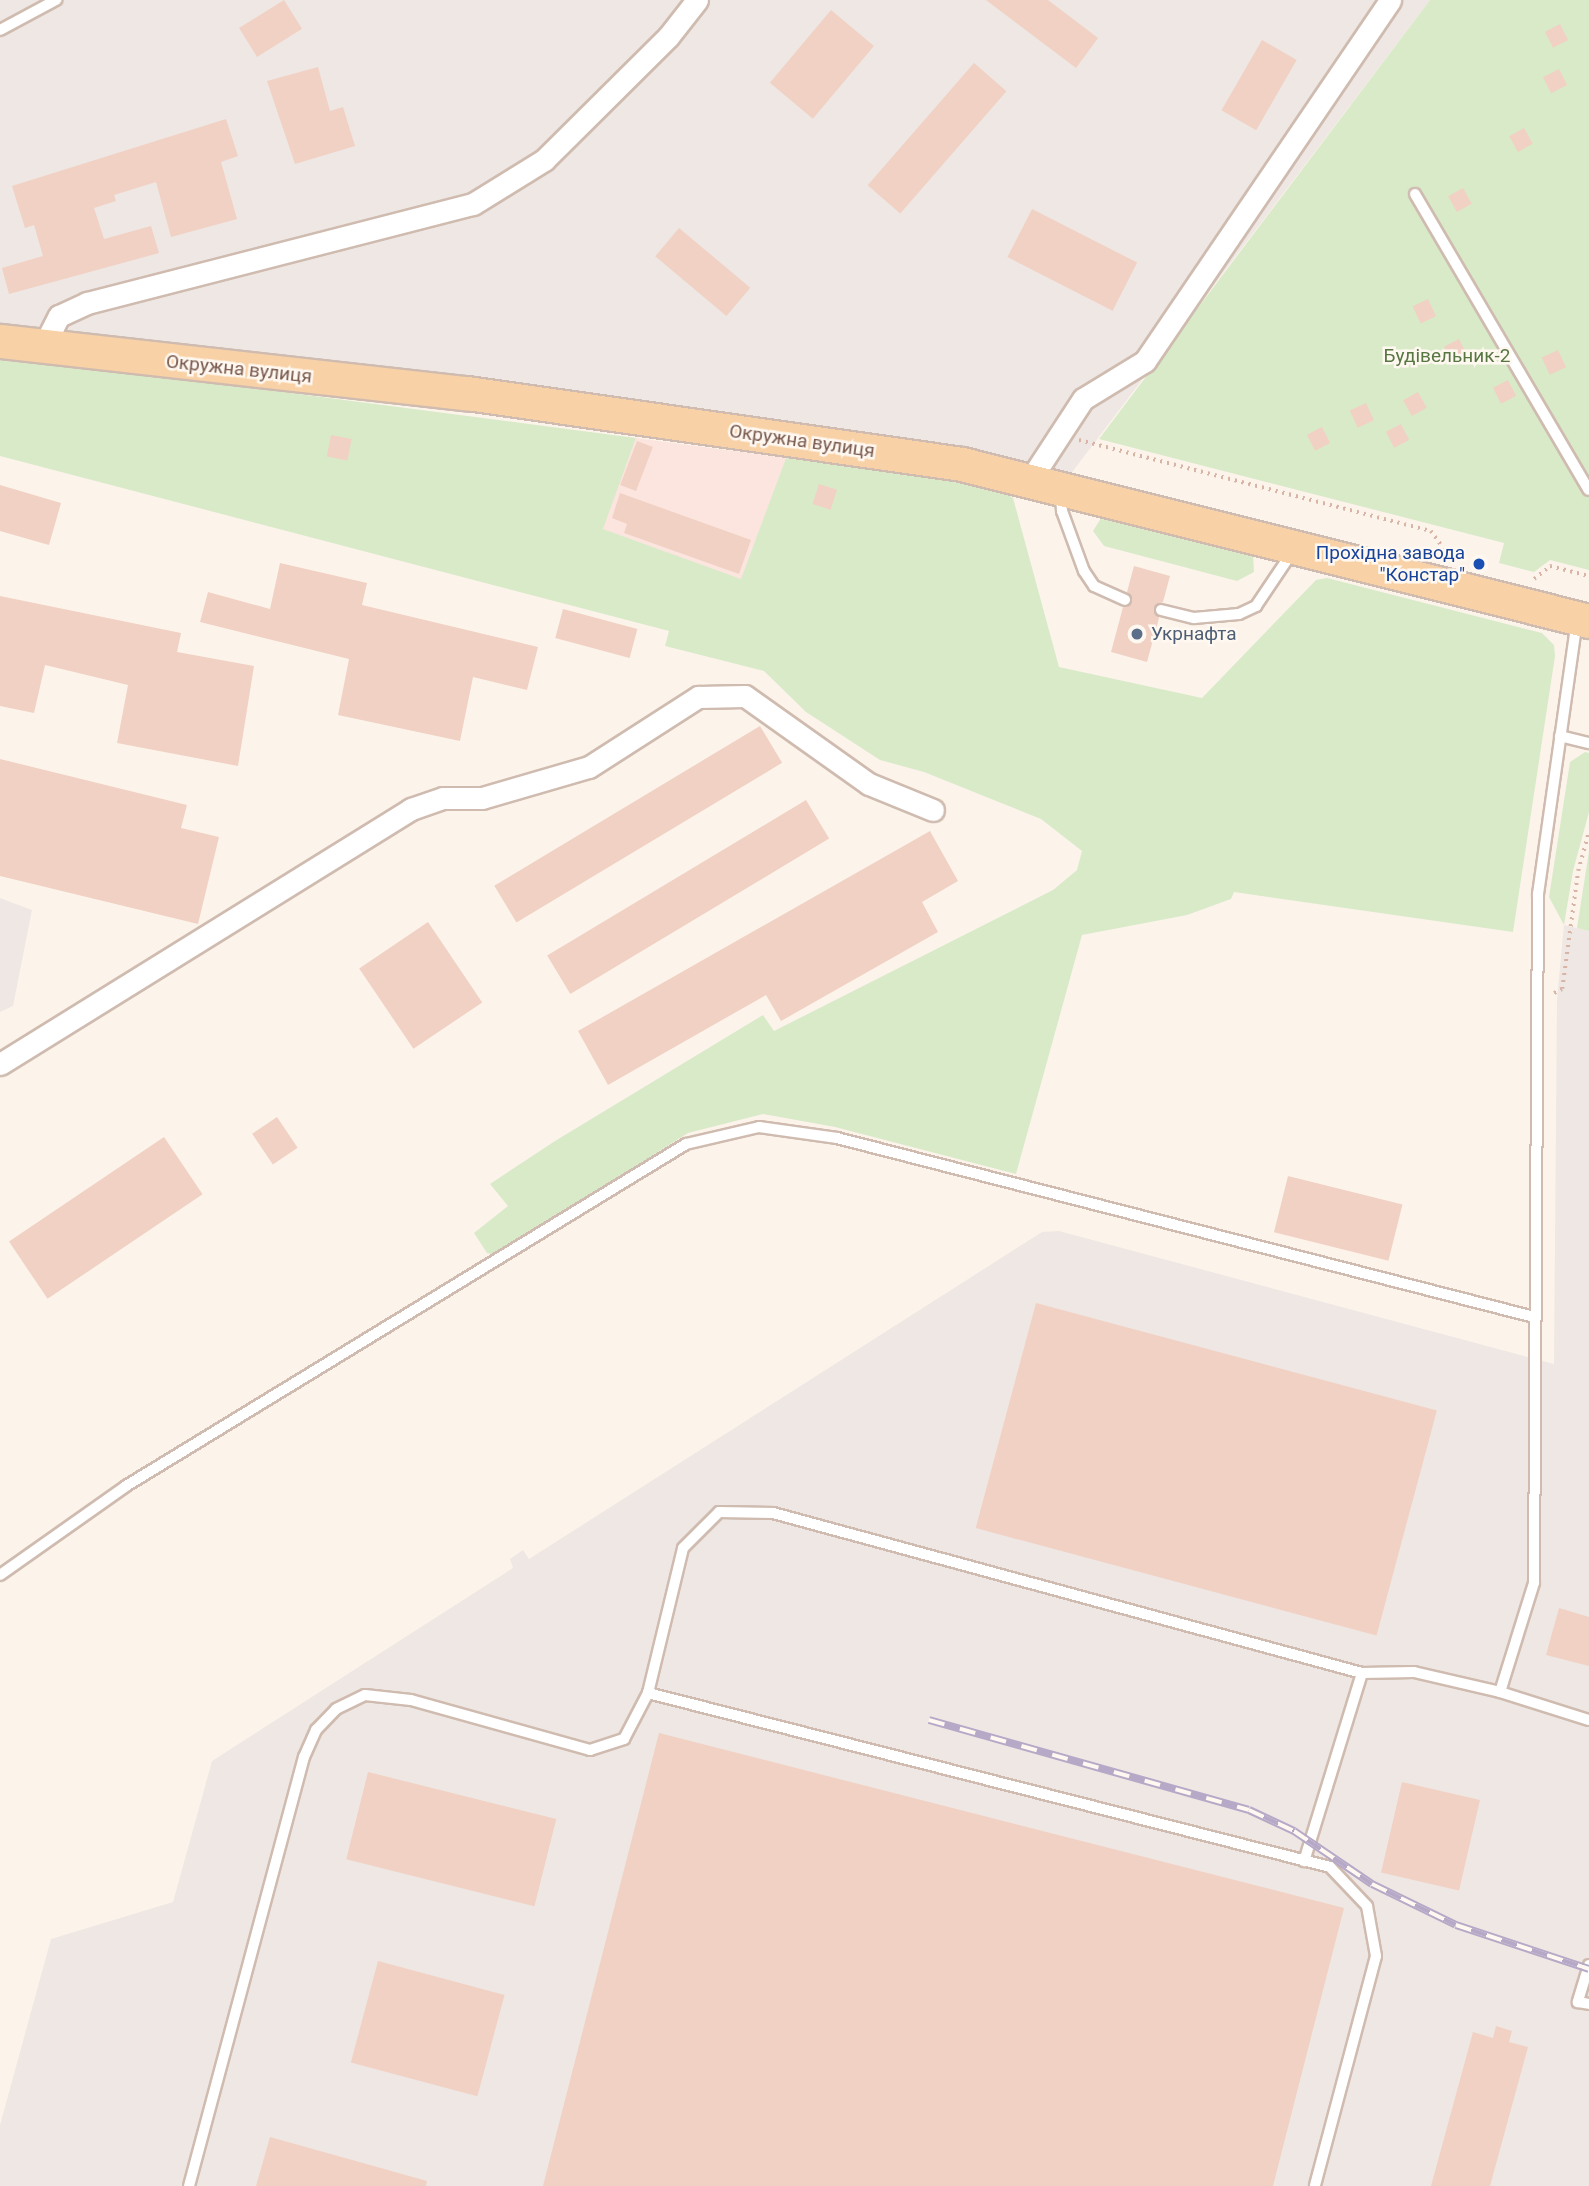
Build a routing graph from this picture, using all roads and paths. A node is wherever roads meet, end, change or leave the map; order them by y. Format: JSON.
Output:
{"nodes":[{"id":1,"x":56,"y":0,"type":"edge"},
{"id":2,"x":697,"y":0,"type":"edge"},
{"id":3,"x":1390,"y":0,"type":"edge"},
{"id":4,"x":0,"y":30,"type":"edge"},
{"id":5,"x":1415,"y":194,"type":"dead end"},
{"id":6,"x":0,"y":341,"type":"edge"},
{"id":7,"x":43,"y":347,"type":"junction"},
{"id":8,"x":1060,"y":435,"type":"junction"},
{"id":9,"x":1045,"y":484,"type":"junction"},
{"id":10,"x":1589,"y":490,"type":"edge"},
{"id":11,"x":1297,"y":545,"type":"junction"},
{"id":12,"x":1458,"y":559,"type":"dead end"},
{"id":13,"x":1523,"y":576,"type":"dead end"},
{"id":14,"x":1589,"y":576,"type":"edge"},
{"id":15,"x":1125,"y":600,"type":"dead end"},
{"id":16,"x":1161,"y":610,"type":"dead end"},
{"id":17,"x":1583,"y":619,"type":"edge"},
{"id":18,"x":1560,"y":736,"type":"junction"},
{"id":19,"x":1589,"y":743,"type":"edge"},
{"id":20,"x":933,"y":810,"type":"dead end"},
{"id":21,"x":1589,"y":831,"type":"edge"},
{"id":22,"x":1540,"y":999,"type":"junction"},
{"id":23,"x":0,"y":1063,"type":"edge"},
{"id":24,"x":1534,"y":1317,"type":"junction"},
{"id":25,"x":0,"y":1575,"type":"edge"},
{"id":26,"x":1362,"y":1673,"type":"junction"},
{"id":27,"x":1500,"y":1692,"type":"junction"},
{"id":28,"x":648,"y":1693,"type":"junction"},
{"id":29,"x":1589,"y":1720,"type":"edge"},
{"id":30,"x":1304,"y":1861,"type":"junction"},
{"id":31,"x":1589,"y":1965,"type":"edge"},
{"id":32,"x":1589,"y":2004,"type":"edge"},
{"id":33,"x":188,"y":2186,"type":"edge"},
{"id":34,"x":1315,"y":2186,"type":"edge"}],
"edges":[{"from":1,"to":4,"type":"lane"},
{"from":2,"to":7,"type":"street"},
{"from":3,"to":8,"type":"street"},
{"from":5,"to":10,"type":"lane"},
{"from":6,"to":7,"type":"main road","name":"Окружна вулиця"},
{"from":7,"to":9,"type":"main road","name":"Окружна вулиця"},
{"from":8,"to":9,"type":"street"},
{"from":8,"to":12,"type":"path"},
{"from":9,"to":11,"type":"main road","name":"Окружна вулиця"},
{"from":9,"to":15,"type":"lane"},
{"from":11,"to":16,"type":"lane"},
{"from":11,"to":17,"type":"main road","name":"Окружна вулиця"},
{"from":13,"to":14,"type":"path"},
{"from":17,"to":18,"type":"lane"},
{"from":18,"to":19,"type":"lane"},
{"from":18,"to":22,"type":"lane"},
{"from":20,"to":23,"type":"street"},
{"from":21,"to":22,"type":"path"},
{"from":22,"to":24,"type":"lane"},
{"from":24,"to":25,"type":"lane"},
{"from":24,"to":27,"type":"lane"},
{"from":26,"to":27,"type":"lane"},
{"from":26,"to":28,"type":"lane"},
{"from":26,"to":30,"type":"lane"},
{"from":27,"to":29,"type":"lane"},
{"from":28,"to":30,"type":"lane"},
{"from":28,"to":33,"type":"lane"},
{"from":30,"to":34,"type":"lane"},
{"from":31,"to":32,"type":"lane"}]}
